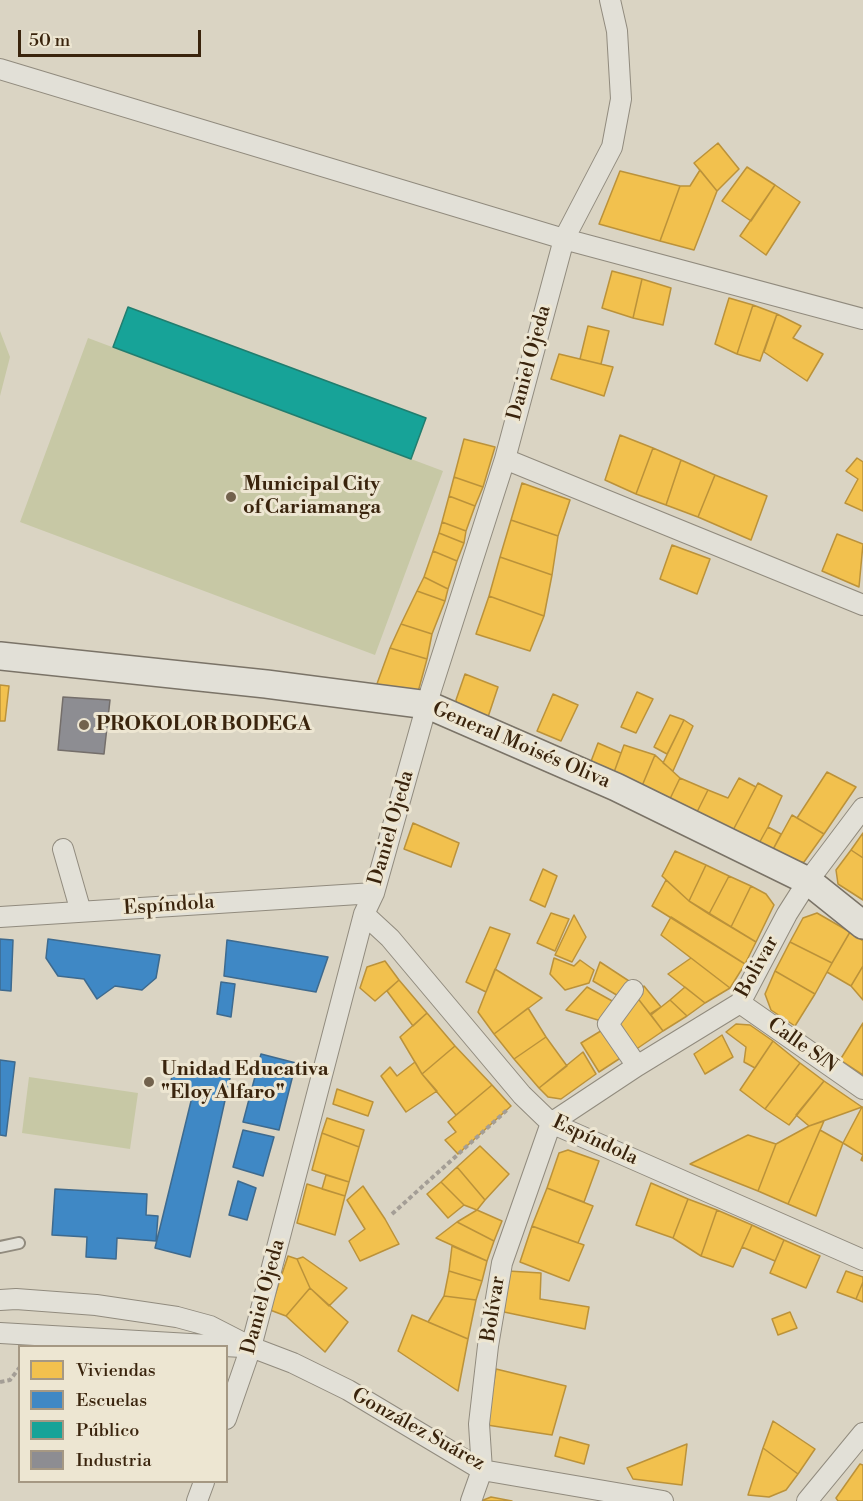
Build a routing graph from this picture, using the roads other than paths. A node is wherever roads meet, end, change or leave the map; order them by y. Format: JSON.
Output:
{"nodes":[{"id":1,"x":610,"y":0,"type":"edge"},
{"id":2,"x":0,"y":69,"type":"edge"},
{"id":3,"x":564,"y":239,"type":"junction"},
{"id":4,"x":863,"y":319,"type":"edge"},
{"id":5,"x":505,"y":459,"type":"junction"},
{"id":6,"x":863,"y":605,"type":"edge"},
{"id":7,"x":0,"y":656,"type":"edge"},
{"id":8,"x":428,"y":705,"type":"junction"},
{"id":9,"x":863,"y":808,"type":"edge"},
{"id":10,"x":63,"y":849,"type":"dead end"},
{"id":11,"x":808,"y":881,"type":"junction"},
{"id":12,"x":374,"y":893,"type":"junction"},
{"id":13,"x":81,"y":912,"type":"junction"},
{"id":14,"x":364,"y":914,"type":"junction"},
{"id":15,"x":0,"y":917,"type":"edge"},
{"id":16,"x":863,"y":925,"type":"edge"},
{"id":17,"x":633,"y":990,"type":"dead end"},
{"id":18,"x":740,"y":1003,"type":"junction"},
{"id":19,"x":637,"y":1066,"type":"junction"},
{"id":20,"x":863,"y":1089,"type":"edge"},
{"id":21,"x":551,"y":1123,"type":"junction"},
{"id":22,"x":19,"y":1243,"type":"dead end"},
{"id":23,"x":0,"y":1247,"type":"edge"},
{"id":24,"x":863,"y":1260,"type":"edge"},
{"id":25,"x":0,"y":1300,"type":"edge"},
{"id":26,"x":0,"y":1333,"type":"edge"},
{"id":27,"x":215,"y":1345,"type":"edge"},
{"id":28,"x":228,"y":1346,"type":"edge"},
{"id":29,"x":251,"y":1347,"type":"junction"},
{"id":30,"x":228,"y":1413,"type":"edge"},
{"id":31,"x":863,"y":1433,"type":"edge"},
{"id":32,"x":482,"y":1470,"type":"junction"},
{"id":33,"x":204,"y":1483,"type":"edge"},
{"id":34,"x":197,"y":1501,"type":"edge"},
{"id":35,"x":471,"y":1501,"type":"edge"},
{"id":36,"x":663,"y":1501,"type":"edge"},
{"id":37,"x":807,"y":1501,"type":"edge"}],
"edges":[{"from":1,"to":3,"type":"street","name":"Daniel Ojeda"},
{"from":2,"to":3,"type":"street"},
{"from":3,"to":4,"type":"street"},
{"from":3,"to":5,"type":"street","name":"Daniel Ojeda"},
{"from":5,"to":6,"type":"street"},
{"from":5,"to":8,"type":"street","name":"Daniel Ojeda"},
{"from":7,"to":8,"type":"main road","name":"General Moisés Oliva"},
{"from":8,"to":11,"type":"main road","name":"General Moisés Oliva"},
{"from":8,"to":12,"type":"street","name":"Daniel Ojeda"},
{"from":9,"to":11,"type":"street","name":"Bolivar"},
{"from":10,"to":13,"type":"street"},
{"from":11,"to":16,"type":"main road","name":"General Moisés Oliva"},
{"from":11,"to":18,"type":"street","name":"Bolivar"},
{"from":12,"to":13,"type":"street","name":"Espíndola"},
{"from":12,"to":14,"type":"street","name":"Daniel Ojeda"},
{"from":13,"to":15,"type":"street","name":"Espíndola"},
{"from":14,"to":21,"type":"street","name":"Espíndola"},
{"from":14,"to":29,"type":"street","name":"Daniel Ojeda"},
{"from":17,"to":19,"type":"street"},
{"from":18,"to":19,"type":"street","name":"Bolivar"},
{"from":18,"to":20,"type":"street","name":"Calle S/N"},
{"from":19,"to":21,"type":"street","name":"Bolivar"},
{"from":21,"to":24,"type":"street","name":"Espíndola"},
{"from":21,"to":32,"type":"street","name":"Bolívar"},
{"from":22,"to":23,"type":"lane"},
{"from":25,"to":29,"type":"street","name":"González Suárez"},
{"from":26,"to":27,"type":"street","name":"González Suárez"},
{"from":28,"to":29,"type":"street","name":"González Suárez"},
{"from":29,"to":30,"type":"street","name":"Daniel Ojeda"},
{"from":29,"to":32,"type":"street","name":"González Suárez"},
{"from":31,"to":37,"type":"street"},
{"from":32,"to":35,"type":"street","name":"Bolívar"},
{"from":32,"to":36,"type":"street","name":"González Suárez"},
{"from":33,"to":34,"type":"street"}]}
